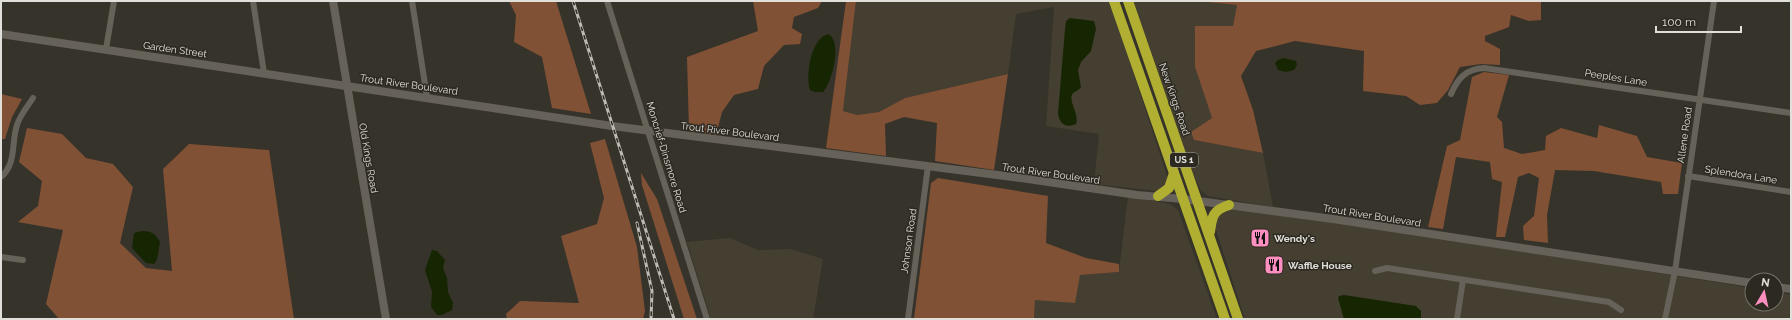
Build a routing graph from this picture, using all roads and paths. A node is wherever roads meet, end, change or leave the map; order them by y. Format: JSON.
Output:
{"nodes":[{"id":1,"x":114,"y":1,"type":"edge"},
{"id":2,"x":253,"y":1,"type":"edge"},
{"id":3,"x":333,"y":1,"type":"edge"},
{"id":4,"x":412,"y":1,"type":"edge"},
{"id":5,"x":607,"y":1,"type":"edge"},
{"id":6,"x":1114,"y":1,"type":"edge"},
{"id":7,"x":1120,"y":1,"type":"edge"},
{"id":8,"x":1128,"y":1,"type":"edge"},
{"id":9,"x":1714,"y":1,"type":"edge"},
{"id":10,"x":1,"y":34,"type":"edge"},
{"id":11,"x":1140,"y":35,"type":"junction"},
{"id":12,"x":1128,"y":39,"type":"junction"},
{"id":13,"x":106,"y":49,"type":"junction"},
{"id":14,"x":264,"y":73,"type":"junction"},
{"id":15,"x":347,"y":85,"type":"junction"},
{"id":16,"x":1451,"y":94,"type":"dead end"},
{"id":17,"x":427,"y":97,"type":"junction"},
{"id":18,"x":33,"y":98,"type":"dead end"},
{"id":19,"x":1700,"y":100,"type":"junction"},
{"id":20,"x":1791,"y":113,"type":"edge"},
{"id":21,"x":1168,"y":117,"type":"junction"},
{"id":22,"x":648,"y":130,"type":"junction"},
{"id":23,"x":928,"y":166,"type":"junction"},
{"id":24,"x":1174,"y":173,"type":"junction"},
{"id":25,"x":1688,"y":176,"type":"junction"},
{"id":26,"x":1,"y":177,"type":"edge"},
{"id":27,"x":1791,"y":192,"type":"edge"},
{"id":28,"x":1158,"y":196,"type":"junction"},
{"id":29,"x":1183,"y":199,"type":"junction"},
{"id":30,"x":1198,"y":201,"type":"junction"},
{"id":31,"x":1229,"y":205,"type":"junction"},
{"id":32,"x":1209,"y":234,"type":"junction"},
{"id":33,"x":1,"y":257,"type":"edge"},
{"id":34,"x":23,"y":260,"type":"dead end"},
{"id":35,"x":1376,"y":271,"type":"dead end"},
{"id":36,"x":1675,"y":271,"type":"junction"},
{"id":37,"x":1463,"y":280,"type":"junction"},
{"id":38,"x":1744,"y":282,"type":"edge"},
{"id":39,"x":1621,"y":310,"type":"dead end"},
{"id":40,"x":386,"y":319,"type":"edge"},
{"id":41,"x":707,"y":319,"type":"edge"},
{"id":42,"x":908,"y":319,"type":"edge"},
{"id":43,"x":1225,"y":319,"type":"edge"},
{"id":44,"x":1238,"y":319,"type":"edge"},
{"id":45,"x":1457,"y":319,"type":"edge"},
{"id":46,"x":1665,"y":319,"type":"edge"}],
"edges":[{"from":1,"to":13,"type":"street"},
{"from":2,"to":14,"type":"street"},
{"from":3,"to":15,"type":"street","name":"Old Kings Road"},
{"from":4,"to":17,"type":"street"},
{"from":5,"to":22,"type":"street","name":"Moncrief-Dinsmore Road"},
{"from":6,"to":12,"type":"highway","number":"US 1"},
{"from":7,"to":11,"type":"highway"},
{"from":8,"to":11,"type":"highway","name":"New Kings Road","number":"US 1"},
{"from":9,"to":19,"type":"street","name":"Allene Road"},
{"from":10,"to":13,"type":"street","name":"Garden Street"},
{"from":11,"to":21,"type":"highway","name":"New Kings Road","number":"US 1"},
{"from":12,"to":21,"type":"highway"},
{"from":12,"to":24,"type":"highway","number":"US 1"},
{"from":13,"to":14,"type":"street","name":"Garden Street"},
{"from":14,"to":15,"type":"street","name":"Garden Street"},
{"from":15,"to":17,"type":"street","name":"Trout River Boulevard"},
{"from":15,"to":40,"type":"street","name":"Old Kings Road"},
{"from":16,"to":19,"type":"street","name":"Peeples Lane"},
{"from":17,"to":22,"type":"street","name":"Trout River Boulevard"},
{"from":18,"to":26,"type":"street"},
{"from":19,"to":20,"type":"street","name":"Peeples Lane"},
{"from":19,"to":25,"type":"street","name":"Allene Road"},
{"from":21,"to":30,"type":"highway","name":"New Kings Road","number":"US 1"},
{"from":22,"to":23,"type":"street","name":"Trout River Boulevard"},
{"from":22,"to":41,"type":"street","name":"Moncrief-Dinsmore Road"},
{"from":23,"to":28,"type":"street","name":"Trout River Boulevard"},
{"from":23,"to":42,"type":"street","name":"Johnson Road"},
{"from":24,"to":28,"type":"highway"},
{"from":24,"to":29,"type":"highway","number":"US 1"},
{"from":25,"to":27,"type":"street","name":"Splendora Lane"},
{"from":25,"to":36,"type":"street","name":"Allene Road"},
{"from":28,"to":29,"type":"street","name":"Trout River Boulevard"},
{"from":29,"to":30,"type":"street","name":"Trout River Boulevard"},
{"from":29,"to":43,"type":"highway","number":"US 1"},
{"from":30,"to":31,"type":"street","name":"Trout River Boulevard"},
{"from":30,"to":32,"type":"highway","name":"New Kings Road","number":"US 1"},
{"from":31,"to":32,"type":"highway"},
{"from":31,"to":36,"type":"street","name":"Trout River Boulevard"},
{"from":32,"to":44,"type":"highway","name":"New Kings Road","number":"US 1"},
{"from":33,"to":34,"type":"street"},
{"from":35,"to":37,"type":"street"},
{"from":36,"to":38,"type":"street","name":"Trout River Boulevard"},
{"from":36,"to":46,"type":"street","name":"Allene Road"},
{"from":37,"to":39,"type":"street"},
{"from":37,"to":45,"type":"street"}]}
